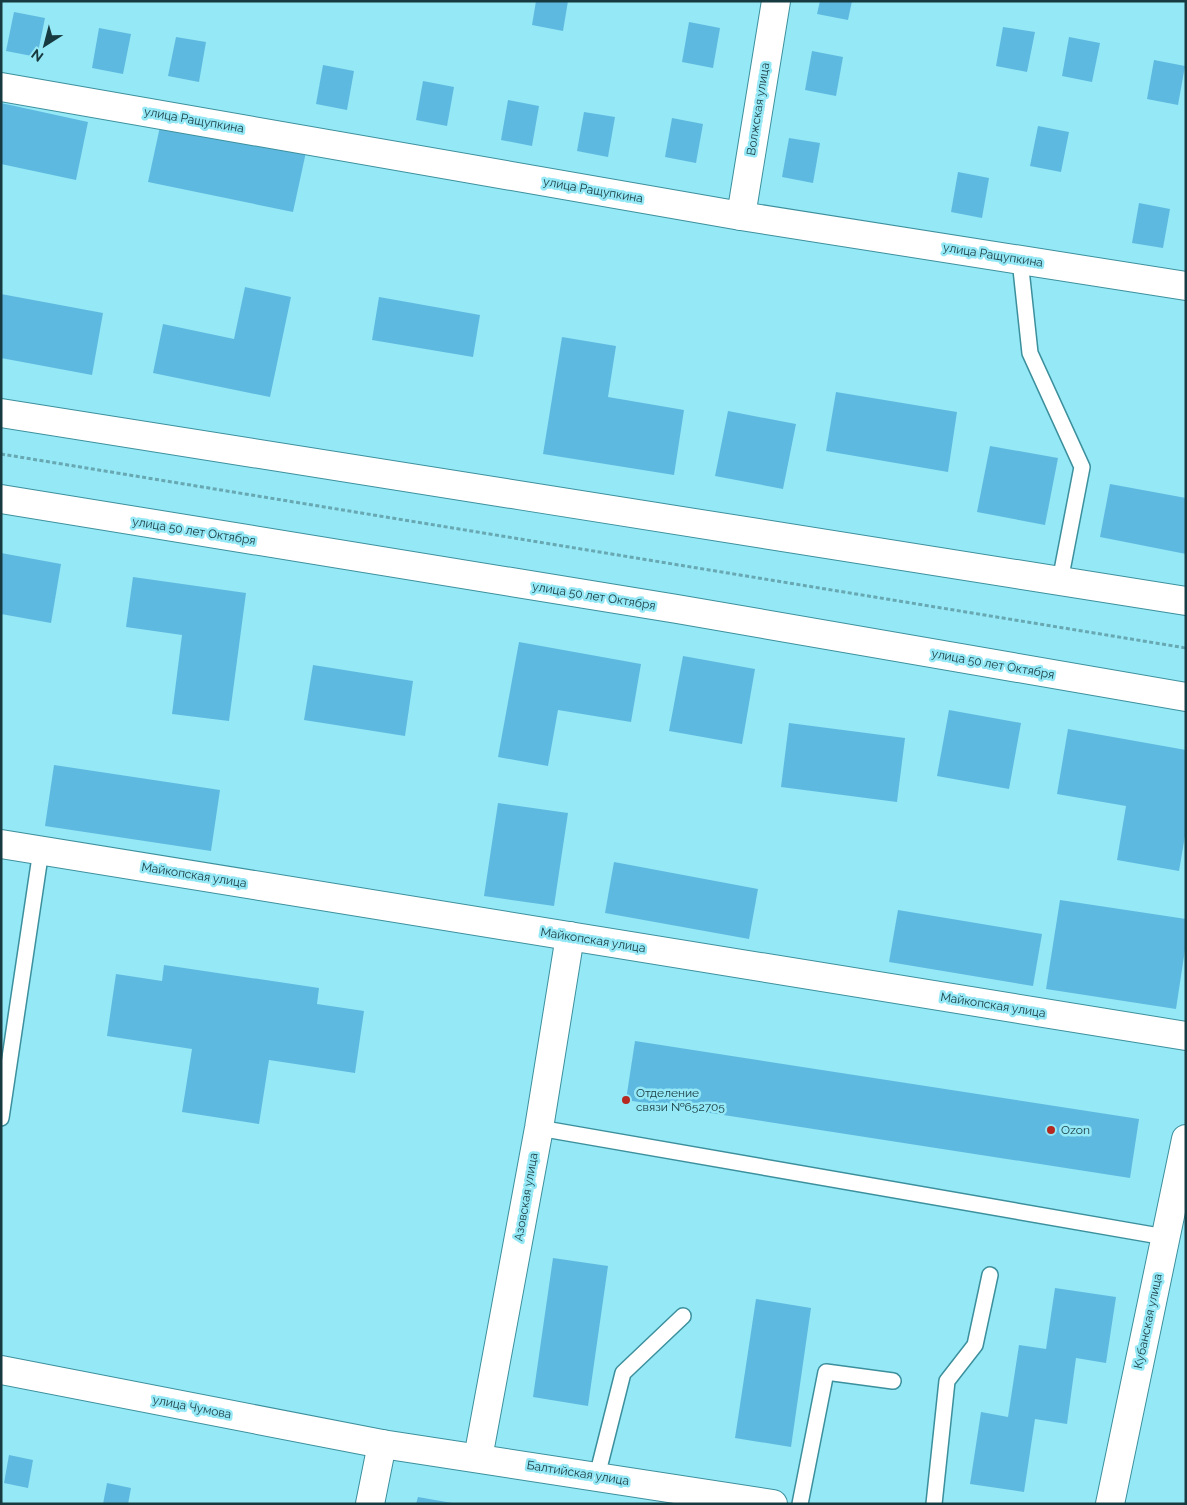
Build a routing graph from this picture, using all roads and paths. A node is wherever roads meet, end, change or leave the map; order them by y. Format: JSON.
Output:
{"nodes":[{"id":1,"x":776,"y":1,"type":"edge"},
{"id":2,"x":1,"y":86,"type":"edge"},
{"id":3,"x":741,"y":216,"type":"junction"},
{"id":4,"x":1020,"y":260,"type":"junction"},
{"id":5,"x":1186,"y":286,"type":"edge"},
{"id":6,"x":1,"y":413,"type":"edge"},
{"id":7,"x":1,"y":454,"type":"edge"},
{"id":8,"x":1,"y":499,"type":"edge"},
{"id":9,"x":1060,"y":582,"type":"junction"},
{"id":10,"x":1186,"y":601,"type":"edge"},
{"id":11,"x":1186,"y":648,"type":"edge"},
{"id":12,"x":1186,"y":697,"type":"edge"},
{"id":13,"x":1,"y":844,"type":"edge"},
{"id":14,"x":41,"y":850,"type":"junction"},
{"id":15,"x":570,"y":936,"type":"junction"},
{"id":16,"x":1186,"y":1036,"type":"edge"},
{"id":17,"x":1,"y":1118,"type":"edge"},
{"id":18,"x":539,"y":1128,"type":"junction"},
{"id":19,"x":1186,"y":1139,"type":"edge"},
{"id":20,"x":1165,"y":1237,"type":"junction"},
{"id":21,"x":990,"y":1275,"type":"dead end"},
{"id":22,"x":683,"y":1316,"type":"dead end"},
{"id":23,"x":1,"y":1370,"type":"edge"},
{"id":24,"x":893,"y":1381,"type":"dead end"},
{"id":25,"x":382,"y":1444,"type":"junction"},
{"id":26,"x":478,"y":1458,"type":"junction"},
{"id":27,"x":597,"y":1476,"type":"junction"},
{"id":28,"x":370,"y":1504,"type":"edge"},
{"id":29,"x":773,"y":1504,"type":"edge"},
{"id":30,"x":800,"y":1504,"type":"edge"},
{"id":31,"x":934,"y":1504,"type":"edge"},
{"id":32,"x":1110,"y":1504,"type":"edge"}],
"edges":[{"from":1,"to":3,"type":"street","name":"Волжская улица"},
{"from":2,"to":3,"type":"street","name":"улица Ращупкина"},
{"from":3,"to":4,"type":"street","name":"улица Ращупкина"},
{"from":4,"to":5,"type":"street","name":"улица Ращупкина"},
{"from":4,"to":9,"type":"lane"},
{"from":6,"to":9,"type":"street"},
{"from":7,"to":11,"type":"path"},
{"from":8,"to":12,"type":"street","name":"улица 50 лет Октября"},
{"from":9,"to":10,"type":"street"},
{"from":13,"to":14,"type":"street","name":"Майкопская улица"},
{"from":14,"to":15,"type":"street","name":"Майкопская улица"},
{"from":14,"to":17,"type":"lane"},
{"from":15,"to":16,"type":"street","name":"Майкопская улица"},
{"from":15,"to":18,"type":"street","name":"Азовская улица"},
{"from":18,"to":20,"type":"lane"},
{"from":18,"to":26,"type":"street","name":"Азовская улица"},
{"from":19,"to":20,"type":"street","name":"Кубанская улица"},
{"from":20,"to":32,"type":"street","name":"Кубанская улица"},
{"from":21,"to":31,"type":"lane"},
{"from":22,"to":27,"type":"lane"},
{"from":23,"to":25,"type":"street","name":"улица Чумова"},
{"from":24,"to":30,"type":"lane"},
{"from":25,"to":26,"type":"street","name":"Балтийская улица"},
{"from":25,"to":28,"type":"street"},
{"from":26,"to":27,"type":"street","name":"Балтийская улица"},
{"from":27,"to":29,"type":"street","name":"Балтийская улица"}]}
